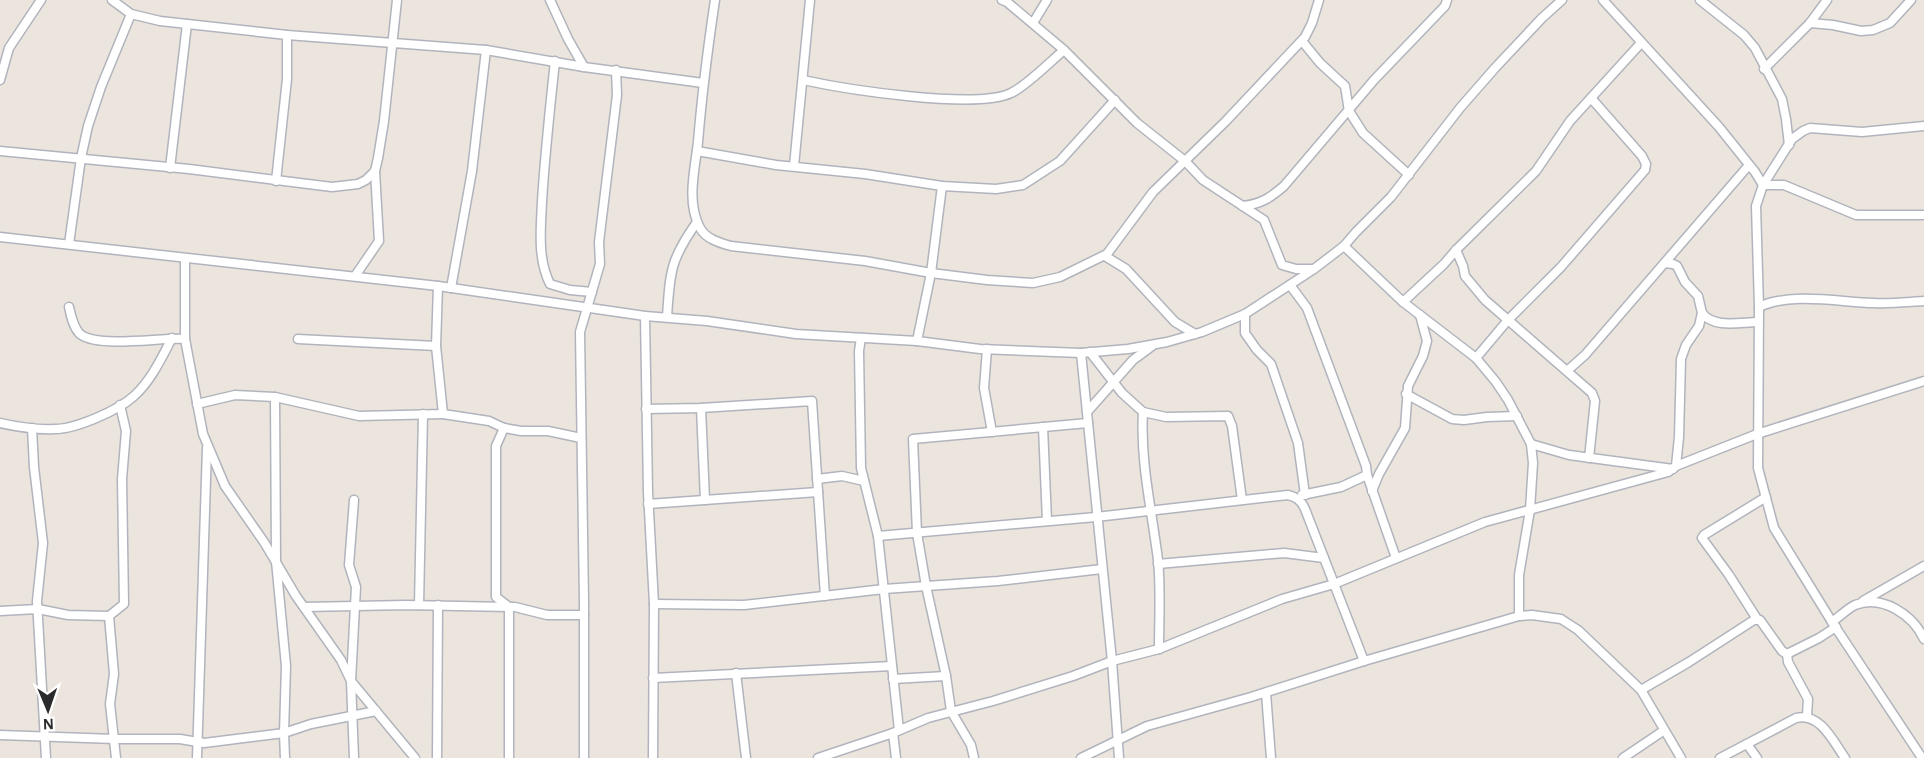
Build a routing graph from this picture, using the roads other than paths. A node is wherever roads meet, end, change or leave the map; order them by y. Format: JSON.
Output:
{"nodes":[{"id":1,"x":41,"y":0,"type":"edge"},
{"id":2,"x":112,"y":0,"type":"edge"},
{"id":3,"x":397,"y":0,"type":"edge"},
{"id":4,"x":550,"y":0,"type":"edge"},
{"id":5,"x":715,"y":0,"type":"edge"},
{"id":6,"x":810,"y":0,"type":"edge"},
{"id":7,"x":1002,"y":0,"type":"edge"},
{"id":8,"x":1047,"y":0,"type":"edge"},
{"id":9,"x":1319,"y":0,"type":"edge"},
{"id":10,"x":1447,"y":0,"type":"edge"},
{"id":11,"x":1562,"y":0,"type":"edge"},
{"id":12,"x":1603,"y":0,"type":"edge"},
{"id":13,"x":1700,"y":0,"type":"edge"},
{"id":14,"x":1827,"y":0,"type":"edge"},
{"id":15,"x":1911,"y":0,"type":"edge"},
{"id":16,"x":131,"y":14,"type":"junction"},
{"id":17,"x":1033,"y":23,"type":"junction"},
{"id":18,"x":1810,"y":23,"type":"junction"},
{"id":19,"x":187,"y":24,"type":"junction"},
{"id":20,"x":287,"y":36,"type":"junction"},
{"id":21,"x":1302,"y":41,"type":"junction"},
{"id":22,"x":1641,"y":43,"type":"junction"},
{"id":23,"x":392,"y":44,"type":"junction"},
{"id":24,"x":486,"y":50,"type":"junction"},
{"id":25,"x":1064,"y":50,"type":"junction"},
{"id":26,"x":555,"y":61,"type":"junction"},
{"id":27,"x":584,"y":67,"type":"junction"},
{"id":28,"x":1764,"y":69,"type":"junction"},
{"id":29,"x":616,"y":70,"type":"junction"},
{"id":30,"x":0,"y":80,"type":"edge"},
{"id":31,"x":802,"y":80,"type":"junction"},
{"id":32,"x":703,"y":83,"type":"junction"},
{"id":33,"x":1591,"y":98,"type":"junction"},
{"id":34,"x":1115,"y":100,"type":"junction"},
{"id":35,"x":1349,"y":111,"type":"junction"},
{"id":36,"x":1924,"y":126,"type":"edge"},
{"id":37,"x":1789,"y":146,"type":"junction"},
{"id":38,"x":0,"y":151,"type":"edge"},
{"id":39,"x":697,"y":151,"type":"junction"},
{"id":40,"x":81,"y":158,"type":"junction"},
{"id":41,"x":1185,"y":161,"type":"junction"},
{"id":42,"x":1749,"y":165,"type":"junction"},
{"id":43,"x":794,"y":166,"type":"junction"},
{"id":44,"x":170,"y":168,"type":"junction"},
{"id":45,"x":375,"y":171,"type":"junction"},
{"id":46,"x":1409,"y":176,"type":"junction"},
{"id":47,"x":276,"y":181,"type":"junction"},
{"id":48,"x":1763,"y":185,"type":"junction"},
{"id":49,"x":942,"y":186,"type":"junction"},
{"id":50,"x":1243,"y":206,"type":"junction"},
{"id":51,"x":1924,"y":215,"type":"edge"},
{"id":52,"x":697,"y":222,"type":"junction"},
{"id":53,"x":0,"y":237,"type":"edge"},
{"id":54,"x":69,"y":244,"type":"junction"},
{"id":55,"x":1344,"y":246,"type":"junction"},
{"id":56,"x":1456,"y":250,"type":"junction"},
{"id":57,"x":1106,"y":256,"type":"junction"},
{"id":58,"x":185,"y":259,"type":"junction"},
{"id":59,"x":1665,"y":263,"type":"junction"},
{"id":60,"x":1314,"y":269,"type":"junction"},
{"id":61,"x":931,"y":273,"type":"junction"},
{"id":62,"x":355,"y":276,"type":"junction"},
{"id":63,"x":1290,"y":285,"type":"junction"},
{"id":64,"x":438,"y":286,"type":"junction"},
{"id":65,"x":451,"y":288,"type":"junction"},
{"id":66,"x":592,"y":292,"type":"junction"},
{"id":67,"x":1924,"y":301,"type":"edge"},
{"id":68,"x":1403,"y":302,"type":"junction"},
{"id":69,"x":69,"y":307,"type":"dead end"},
{"id":70,"x":588,"y":307,"type":"junction"},
{"id":71,"x":1758,"y":307,"type":"junction"},
{"id":72,"x":1702,"y":313,"type":"junction"},
{"id":73,"x":1245,"y":314,"type":"junction"},
{"id":74,"x":1420,"y":315,"type":"junction"},
{"id":75,"x":645,"y":316,"type":"junction"},
{"id":76,"x":667,"y":317,"type":"junction"},
{"id":77,"x":1508,"y":320,"type":"junction"},
{"id":78,"x":1758,"y":321,"type":"junction"},
{"id":79,"x":1195,"y":334,"type":"junction"},
{"id":80,"x":172,"y":338,"type":"junction"},
{"id":81,"x":861,"y":338,"type":"junction"},
{"id":82,"x":185,"y":339,"type":"junction"},
{"id":83,"x":298,"y":339,"type":"dead end"},
{"id":84,"x":916,"y":341,"type":"junction"},
{"id":85,"x":1155,"y":344,"type":"junction"},
{"id":86,"x":436,"y":346,"type":"junction"},
{"id":87,"x":987,"y":349,"type":"junction"},
{"id":88,"x":1086,"y":353,"type":"junction"},
{"id":89,"x":1476,"y":358,"type":"junction"},
{"id":90,"x":1568,"y":370,"type":"junction"},
{"id":91,"x":1924,"y":381,"type":"edge"},
{"id":92,"x":1114,"y":383,"type":"junction"},
{"id":93,"x":1407,"y":394,"type":"junction"},
{"id":94,"x":275,"y":397,"type":"junction"},
{"id":95,"x":198,"y":404,"type":"junction"},
{"id":96,"x":120,"y":405,"type":"junction"},
{"id":97,"x":700,"y":408,"type":"junction"},
{"id":98,"x":646,"y":409,"type":"junction"},
{"id":99,"x":1088,"y":412,"type":"junction"},
{"id":100,"x":1143,"y":412,"type":"junction"},
{"id":101,"x":423,"y":414,"type":"junction"},
{"id":102,"x":443,"y":414,"type":"junction"},
{"id":103,"x":1517,"y":416,"type":"junction"},
{"id":104,"x":0,"y":423,"type":"edge"},
{"id":105,"x":1088,"y":423,"type":"junction"},
{"id":106,"x":1042,"y":427,"type":"junction"},
{"id":107,"x":32,"y":428,"type":"junction"},
{"id":108,"x":504,"y":428,"type":"junction"},
{"id":109,"x":992,"y":432,"type":"junction"},
{"id":110,"x":1757,"y":434,"type":"junction"},
{"id":111,"x":581,"y":438,"type":"junction"},
{"id":112,"x":1531,"y":444,"type":"junction"},
{"id":113,"x":207,"y":445,"type":"junction"},
{"id":114,"x":1589,"y":458,"type":"junction"},
{"id":115,"x":1674,"y":467,"type":"junction"},
{"id":116,"x":1367,"y":475,"type":"junction"},
{"id":117,"x":817,"y":479,"type":"junction"},
{"id":118,"x":864,"y":481,"type":"junction"},
{"id":119,"x":818,"y":492,"type":"junction"},
{"id":120,"x":1372,"y":492,"type":"junction"},
{"id":121,"x":1300,"y":496,"type":"junction"},
{"id":122,"x":1766,"y":497,"type":"junction"},
{"id":123,"x":354,"y":500,"type":"dead end"},
{"id":124,"x":705,"y":500,"type":"junction"},
{"id":125,"x":1242,"y":500,"type":"junction"},
{"id":126,"x":648,"y":504,"type":"junction"},
{"id":127,"x":1530,"y":510,"type":"junction"},
{"id":128,"x":1152,"y":511,"type":"junction"},
{"id":129,"x":1096,"y":517,"type":"junction"},
{"id":130,"x":1047,"y":521,"type":"junction"},
{"id":131,"x":917,"y":533,"type":"junction"},
{"id":132,"x":878,"y":536,"type":"junction"},
{"id":133,"x":1324,"y":558,"type":"junction"},
{"id":134,"x":1396,"y":558,"type":"junction"},
{"id":135,"x":276,"y":561,"type":"junction"},
{"id":136,"x":1158,"y":564,"type":"junction"},
{"id":137,"x":1924,"y":566,"type":"edge"},
{"id":138,"x":1102,"y":570,"type":"junction"},
{"id":139,"x":1334,"y":584,"type":"junction"},
{"id":140,"x":926,"y":586,"type":"junction"},
{"id":141,"x":884,"y":589,"type":"junction"},
{"id":142,"x":825,"y":596,"type":"junction"},
{"id":143,"x":654,"y":604,"type":"junction"},
{"id":144,"x":419,"y":605,"type":"junction"},
{"id":145,"x":438,"y":605,"type":"junction"},
{"id":146,"x":1854,"y":605,"type":"junction"},
{"id":147,"x":356,"y":606,"type":"junction"},
{"id":148,"x":304,"y":607,"type":"junction"},
{"id":149,"x":509,"y":607,"type":"junction"},
{"id":150,"x":38,"y":609,"type":"junction"},
{"id":151,"x":0,"y":611,"type":"edge"},
{"id":152,"x":584,"y":615,"type":"junction"},
{"id":153,"x":109,"y":616,"type":"junction"},
{"id":154,"x":1519,"y":616,"type":"junction"},
{"id":155,"x":1757,"y":619,"type":"junction"},
{"id":156,"x":1834,"y":624,"type":"junction"},
{"id":157,"x":1923,"y":636,"type":"edge"},
{"id":158,"x":1159,"y":649,"type":"junction"},
{"id":159,"x":1787,"y":654,"type":"junction"},
{"id":160,"x":1112,"y":661,"type":"junction"},
{"id":161,"x":1364,"y":662,"type":"junction"},
{"id":162,"x":892,"y":666,"type":"junction"},
{"id":163,"x":736,"y":673,"type":"junction"},
{"id":164,"x":946,"y":676,"type":"junction"},
{"id":165,"x":653,"y":678,"type":"junction"},
{"id":166,"x":894,"y":679,"type":"junction"},
{"id":167,"x":351,"y":681,"type":"junction"},
{"id":168,"x":1641,"y":690,"type":"junction"},
{"id":169,"x":1266,"y":693,"type":"junction"},
{"id":170,"x":376,"y":711,"type":"junction"},
{"id":171,"x":951,"y":711,"type":"junction"},
{"id":172,"x":352,"y":716,"type":"junction"},
{"id":173,"x":1807,"y":716,"type":"junction"},
{"id":174,"x":1663,"y":730,"type":"junction"},
{"id":175,"x":896,"y":731,"type":"junction"},
{"id":176,"x":284,"y":732,"type":"junction"},
{"id":177,"x":0,"y":735,"type":"edge"},
{"id":178,"x":45,"y":736,"type":"junction"},
{"id":179,"x":1118,"y":738,"type":"junction"},
{"id":180,"x":115,"y":739,"type":"junction"},
{"id":181,"x":196,"y":742,"type":"junction"},
{"id":182,"x":1747,"y":744,"type":"junction"},
{"id":183,"x":836,"y":755,"type":"edge"},
{"id":184,"x":46,"y":758,"type":"edge"},
{"id":185,"x":116,"y":758,"type":"edge"},
{"id":186,"x":197,"y":758,"type":"edge"},
{"id":187,"x":285,"y":758,"type":"edge"},
{"id":188,"x":354,"y":758,"type":"edge"},
{"id":189,"x":415,"y":758,"type":"edge"},
{"id":190,"x":437,"y":758,"type":"edge"},
{"id":191,"x":509,"y":758,"type":"edge"},
{"id":192,"x":584,"y":758,"type":"edge"},
{"id":193,"x":653,"y":758,"type":"edge"},
{"id":194,"x":746,"y":758,"type":"edge"},
{"id":195,"x":818,"y":758,"type":"edge"},
{"id":196,"x":896,"y":758,"type":"edge"},
{"id":197,"x":974,"y":758,"type":"edge"},
{"id":198,"x":1081,"y":758,"type":"edge"},
{"id":199,"x":1119,"y":758,"type":"edge"},
{"id":200,"x":1271,"y":758,"type":"edge"},
{"id":201,"x":1623,"y":758,"type":"edge"},
{"id":202,"x":1681,"y":758,"type":"edge"},
{"id":203,"x":1720,"y":758,"type":"edge"},
{"id":204,"x":1757,"y":758,"type":"edge"},
{"id":205,"x":1845,"y":758,"type":"edge"},
{"id":206,"x":1922,"y":758,"type":"edge"}],
"edges":[{"from":1,"to":30,"type":"street"},
{"from":2,"to":16,"type":"street"},
{"from":3,"to":23,"type":"street"},
{"from":4,"to":27,"type":"street"},
{"from":5,"to":32,"type":"street"},
{"from":6,"to":31,"type":"street"},
{"from":7,"to":17,"type":"street"},
{"from":8,"to":17,"type":"street"},
{"from":9,"to":21,"type":"street"},
{"from":10,"to":35,"type":"street"},
{"from":11,"to":46,"type":"street"},
{"from":12,"to":22,"type":"street"},
{"from":13,"to":28,"type":"street"},
{"from":14,"to":18,"type":"street"},
{"from":15,"to":18,"type":"street"},
{"from":16,"to":19,"type":"street"},
{"from":16,"to":40,"type":"street"},
{"from":17,"to":25,"type":"street"},
{"from":18,"to":28,"type":"street"},
{"from":19,"to":20,"type":"street"},
{"from":19,"to":44,"type":"street"},
{"from":20,"to":23,"type":"street"},
{"from":20,"to":47,"type":"street"},
{"from":21,"to":35,"type":"street"},
{"from":21,"to":41,"type":"street"},
{"from":22,"to":33,"type":"street"},
{"from":22,"to":42,"type":"street"},
{"from":23,"to":24,"type":"street"},
{"from":23,"to":45,"type":"street"},
{"from":24,"to":26,"type":"street"},
{"from":24,"to":65,"type":"street"},
{"from":25,"to":31,"type":"street"},
{"from":25,"to":34,"type":"street"},
{"from":26,"to":27,"type":"street"},
{"from":26,"to":66,"type":"street"},
{"from":27,"to":29,"type":"street"},
{"from":28,"to":37,"type":"street"},
{"from":29,"to":32,"type":"street"},
{"from":29,"to":66,"type":"street"},
{"from":31,"to":43,"type":"street"},
{"from":32,"to":39,"type":"street"},
{"from":33,"to":56,"type":"street"},
{"from":33,"to":77,"type":"street"},
{"from":34,"to":41,"type":"street"},
{"from":34,"to":49,"type":"street"},
{"from":35,"to":46,"type":"street"},
{"from":35,"to":50,"type":"street"},
{"from":36,"to":37,"type":"street"},
{"from":37,"to":48,"type":"street"},
{"from":38,"to":40,"type":"street"},
{"from":39,"to":43,"type":"street"},
{"from":39,"to":52,"type":"street"},
{"from":40,"to":44,"type":"street"},
{"from":40,"to":54,"type":"street"},
{"from":41,"to":50,"type":"street"},
{"from":41,"to":57,"type":"street"},
{"from":42,"to":48,"type":"street"},
{"from":42,"to":59,"type":"street"},
{"from":43,"to":49,"type":"street"},
{"from":44,"to":47,"type":"street"},
{"from":45,"to":47,"type":"street"},
{"from":45,"to":62,"type":"street"},
{"from":46,"to":55,"type":"street"},
{"from":48,"to":51,"type":"street"},
{"from":48,"to":71,"type":"street"},
{"from":49,"to":61,"type":"street"},
{"from":50,"to":60,"type":"street"},
{"from":52,"to":61,"type":"street"},
{"from":52,"to":76,"type":"street"},
{"from":53,"to":54,"type":"street"},
{"from":54,"to":58,"type":"street"},
{"from":55,"to":60,"type":"street"},
{"from":55,"to":68,"type":"street"},
{"from":56,"to":68,"type":"street"},
{"from":56,"to":77,"type":"street"},
{"from":57,"to":61,"type":"street"},
{"from":57,"to":79,"type":"street"},
{"from":58,"to":62,"type":"street"},
{"from":58,"to":82,"type":"street"},
{"from":59,"to":72,"type":"street"},
{"from":59,"to":90,"type":"street"},
{"from":60,"to":63,"type":"street"},
{"from":61,"to":84,"type":"street"},
{"from":62,"to":64,"type":"street"},
{"from":63,"to":73,"type":"street"},
{"from":63,"to":116,"type":"street"},
{"from":64,"to":65,"type":"street"},
{"from":64,"to":86,"type":"street"},
{"from":65,"to":70,"type":"street"},
{"from":66,"to":70,"type":"street"},
{"from":67,"to":71,"type":"street"},
{"from":68,"to":74,"type":"street"},
{"from":69,"to":80,"type":"street"},
{"from":70,"to":75,"type":"street"},
{"from":70,"to":111,"type":"street"},
{"from":71,"to":78,"type":"street"},
{"from":72,"to":78,"type":"street"},
{"from":72,"to":115,"type":"street"},
{"from":73,"to":79,"type":"street"},
{"from":73,"to":121,"type":"street"},
{"from":74,"to":89,"type":"street"},
{"from":74,"to":93,"type":"street"},
{"from":75,"to":76,"type":"street"},
{"from":75,"to":98,"type":"street"},
{"from":76,"to":81,"type":"street"},
{"from":77,"to":89,"type":"street"},
{"from":77,"to":90,"type":"street"},
{"from":78,"to":110,"type":"street"},
{"from":79,"to":85,"type":"street"},
{"from":80,"to":82,"type":"street"},
{"from":80,"to":96,"type":"street"},
{"from":81,"to":84,"type":"street"},
{"from":81,"to":118,"type":"street"},
{"from":82,"to":95,"type":"street"},
{"from":83,"to":86,"type":"street"},
{"from":84,"to":87,"type":"street"},
{"from":85,"to":88,"type":"street"},
{"from":85,"to":92,"type":"street"},
{"from":86,"to":102,"type":"street"},
{"from":87,"to":88,"type":"street"},
{"from":87,"to":109,"type":"street"},
{"from":88,"to":92,"type":"street"},
{"from":88,"to":99,"type":"street"},
{"from":89,"to":103,"type":"street"},
{"from":90,"to":114,"type":"street"},
{"from":91,"to":110,"type":"street"},
{"from":92,"to":99,"type":"street"},
{"from":92,"to":100,"type":"street"},
{"from":93,"to":103,"type":"street"},
{"from":93,"to":120,"type":"street"},
{"from":94,"to":95,"type":"street"},
{"from":94,"to":101,"type":"street"},
{"from":94,"to":135,"type":"street"},
{"from":95,"to":113,"type":"street"},
{"from":96,"to":107,"type":"street"},
{"from":96,"to":153,"type":"street"},
{"from":97,"to":98,"type":"street"},
{"from":97,"to":117,"type":"street"},
{"from":97,"to":124,"type":"street"},
{"from":98,"to":126,"type":"street"},
{"from":99,"to":105,"type":"street"},
{"from":100,"to":125,"type":"street"},
{"from":100,"to":128,"type":"street"},
{"from":101,"to":102,"type":"street"},
{"from":101,"to":144,"type":"street"},
{"from":102,"to":108,"type":"street"},
{"from":103,"to":112,"type":"street"},
{"from":104,"to":107,"type":"street"},
{"from":105,"to":106,"type":"street"},
{"from":105,"to":129,"type":"street"},
{"from":106,"to":109,"type":"street"},
{"from":106,"to":130,"type":"street"},
{"from":107,"to":150,"type":"street"},
{"from":108,"to":111,"type":"street"},
{"from":108,"to":149,"type":"street"},
{"from":109,"to":131,"type":"street"},
{"from":110,"to":115,"type":"street"},
{"from":110,"to":122,"type":"street"},
{"from":111,"to":152,"type":"street"},
{"from":112,"to":114,"type":"street"},
{"from":112,"to":127,"type":"street"},
{"from":113,"to":135,"type":"street"},
{"from":113,"to":181,"type":"street"},
{"from":114,"to":115,"type":"street"},
{"from":115,"to":127,"type":"street"},
{"from":116,"to":120,"type":"street"},
{"from":116,"to":121,"type":"street"},
{"from":117,"to":118,"type":"street"},
{"from":117,"to":119,"type":"street"},
{"from":118,"to":132,"type":"street"},
{"from":119,"to":124,"type":"street"},
{"from":119,"to":142,"type":"street"},
{"from":120,"to":134,"type":"street"},
{"from":121,"to":125,"type":"street"},
{"from":121,"to":133,"type":"street"},
{"from":122,"to":155,"type":"street"},
{"from":122,"to":156,"type":"street"},
{"from":123,"to":147,"type":"street"},
{"from":124,"to":126,"type":"street"},
{"from":125,"to":128,"type":"street"},
{"from":126,"to":143,"type":"street"},
{"from":127,"to":134,"type":"street"},
{"from":127,"to":154,"type":"street"},
{"from":128,"to":129,"type":"street"},
{"from":128,"to":136,"type":"street"},
{"from":129,"to":130,"type":"street"},
{"from":129,"to":138,"type":"street"},
{"from":130,"to":131,"type":"street"},
{"from":131,"to":132,"type":"street"},
{"from":131,"to":140,"type":"street"},
{"from":132,"to":141,"type":"street"},
{"from":133,"to":136,"type":"street"},
{"from":133,"to":139,"type":"street"},
{"from":134,"to":139,"type":"street"},
{"from":135,"to":148,"type":"street"},
{"from":135,"to":176,"type":"street"},
{"from":136,"to":158,"type":"street"},
{"from":137,"to":146,"type":"street"},
{"from":138,"to":140,"type":"street"},
{"from":138,"to":160,"type":"street"},
{"from":139,"to":158,"type":"street"},
{"from":139,"to":161,"type":"street"},
{"from":140,"to":141,"type":"street"},
{"from":140,"to":164,"type":"street"},
{"from":141,"to":142,"type":"street"},
{"from":141,"to":162,"type":"street"},
{"from":142,"to":143,"type":"street"},
{"from":143,"to":165,"type":"street"},
{"from":144,"to":145,"type":"street"},
{"from":144,"to":147,"type":"street"},
{"from":145,"to":149,"type":"street"},
{"from":145,"to":190,"type":"street"},
{"from":146,"to":156,"type":"street"},
{"from":146,"to":157,"type":"street"},
{"from":147,"to":148,"type":"street"},
{"from":147,"to":167,"type":"street"},
{"from":148,"to":167,"type":"street"},
{"from":149,"to":152,"type":"street"},
{"from":149,"to":191,"type":"street"},
{"from":150,"to":151,"type":"street"},
{"from":150,"to":153,"type":"street"},
{"from":150,"to":178,"type":"street"},
{"from":152,"to":192,"type":"street"},
{"from":153,"to":180,"type":"street"},
{"from":154,"to":161,"type":"street"},
{"from":154,"to":168,"type":"street"},
{"from":155,"to":159,"type":"street"},
{"from":155,"to":168,"type":"street"},
{"from":156,"to":159,"type":"street"},
{"from":156,"to":206,"type":"street"},
{"from":158,"to":160,"type":"street"},
{"from":159,"to":173,"type":"street"},
{"from":160,"to":171,"type":"street"},
{"from":160,"to":179,"type":"street"},
{"from":161,"to":169,"type":"street"},
{"from":162,"to":163,"type":"street"},
{"from":162,"to":166,"type":"street"},
{"from":163,"to":165,"type":"street"},
{"from":163,"to":194,"type":"street"},
{"from":164,"to":166,"type":"street"},
{"from":164,"to":171,"type":"street"},
{"from":165,"to":193,"type":"street"},
{"from":166,"to":175,"type":"street"},
{"from":167,"to":170,"type":"street"},
{"from":167,"to":172,"type":"street"},
{"from":168,"to":174,"type":"street"},
{"from":169,"to":179,"type":"street"},
{"from":169,"to":200,"type":"street"},
{"from":170,"to":172,"type":"street"},
{"from":170,"to":189,"type":"street"},
{"from":171,"to":175,"type":"street"},
{"from":171,"to":197,"type":"street"},
{"from":172,"to":176,"type":"street"},
{"from":172,"to":188,"type":"street"},
{"from":173,"to":182,"type":"street"},
{"from":173,"to":205,"type":"street"},
{"from":174,"to":201,"type":"street"},
{"from":174,"to":202,"type":"street"},
{"from":175,"to":183,"type":"street"},
{"from":175,"to":196,"type":"street"},
{"from":176,"to":181,"type":"street"},
{"from":176,"to":187,"type":"street"},
{"from":177,"to":178,"type":"street"},
{"from":178,"to":180,"type":"street"},
{"from":178,"to":184,"type":"street"},
{"from":179,"to":198,"type":"street"},
{"from":179,"to":199,"type":"street"},
{"from":180,"to":181,"type":"street"},
{"from":180,"to":185,"type":"street"},
{"from":181,"to":186,"type":"street"},
{"from":182,"to":203,"type":"street"},
{"from":182,"to":204,"type":"street"},
{"from":183,"to":195,"type":"street"}]}
